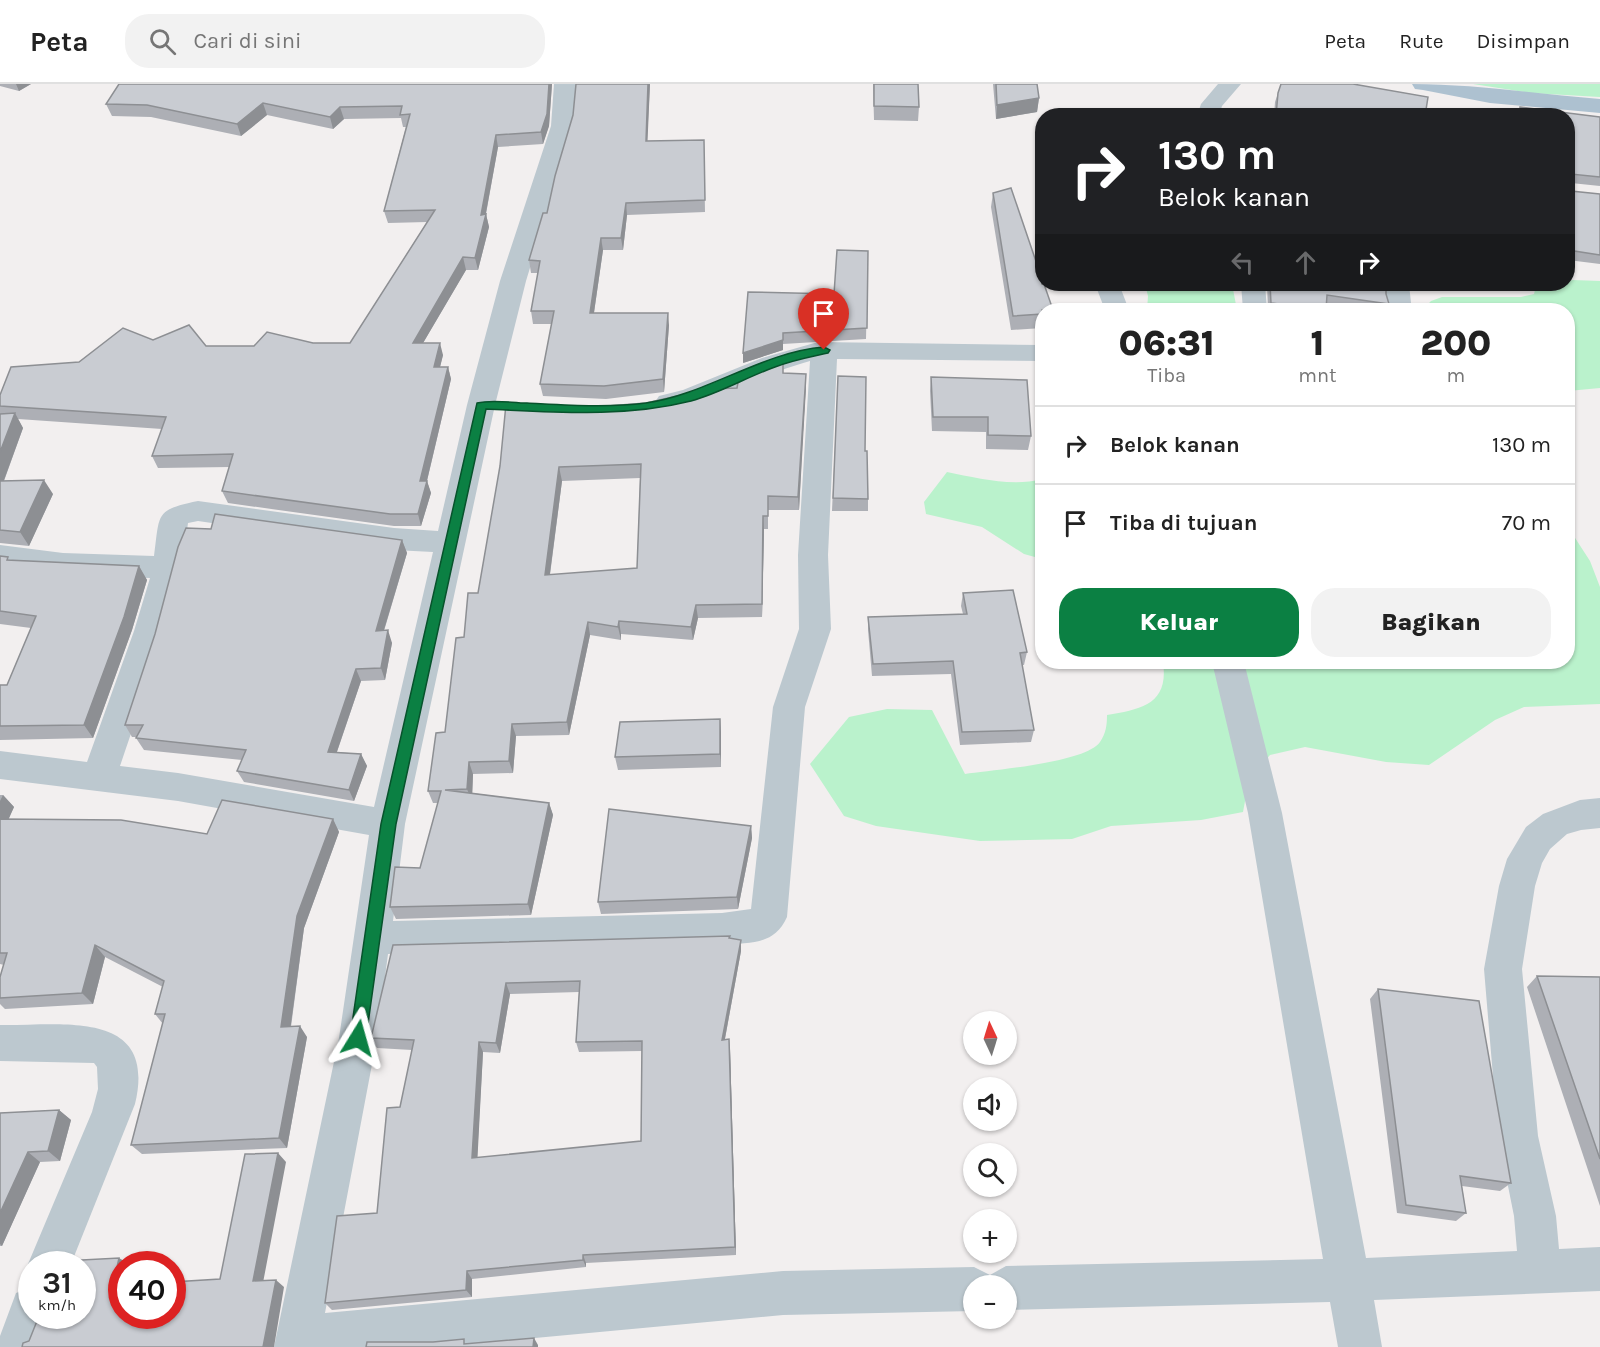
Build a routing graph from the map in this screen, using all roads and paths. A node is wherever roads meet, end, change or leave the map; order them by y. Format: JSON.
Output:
{"nodes":[{"id":1,"x":565,"y":84,"type":"edge"},
{"id":2,"x":1230,"y":84,"type":"edge"},
{"id":3,"x":1423,"y":84,"type":"edge"},
{"id":4,"x":1600,"y":106,"type":"edge"},
{"id":5,"x":1211,"y":108,"type":"edge"},
{"id":6,"x":824,"y":350,"type":"junction"},
{"id":7,"x":1035,"y":353,"type":"edge"},
{"id":8,"x":642,"y":407,"type":"edge"},
{"id":9,"x":450,"y":542,"type":"junction"},
{"id":10,"x":0,"y":556,"type":"edge"},
{"id":11,"x":168,"y":567,"type":"junction"},
{"id":12,"x":1230,"y":669,"type":"edge"},
{"id":13,"x":0,"y":765,"type":"edge"},
{"id":14,"x":99,"y":777,"type":"junction"},
{"id":15,"x":1600,"y":813,"type":"edge"},
{"id":16,"x":388,"y":824,"type":"junction"},
{"id":17,"x":372,"y":938,"type":"junction"},
{"id":18,"x":0,"y":1042,"type":"edge"},
{"id":19,"x":55,"y":1251,"type":"edge"},
{"id":20,"x":1600,"y":1269,"type":"edge"},
{"id":21,"x":1540,"y":1273,"type":"junction"},
{"id":22,"x":1347,"y":1280,"type":"junction"},
{"id":23,"x":1017,"y":1288,"type":"edge"},
{"id":24,"x":963,"y":1289,"type":"edge"},
{"id":25,"x":25,"y":1329,"type":"edge"},
{"id":26,"x":297,"y":1342,"type":"edge"},
{"id":27,"x":18,"y":1347,"type":"edge"},
{"id":28,"x":1360,"y":1347,"type":"edge"}],
"edges":[{"from":1,"to":9,"type":"street"},
{"from":2,"to":5,"type":"street"},
{"from":3,"to":4,"type":"main road"},
{"from":6,"to":7,"type":"street"},
{"from":6,"to":8,"type":"street"},
{"from":6,"to":17,"type":"street"},
{"from":9,"to":11,"type":"street"},
{"from":9,"to":16,"type":"street"},
{"from":10,"to":11,"type":"street"},
{"from":11,"to":14,"type":"street"},
{"from":12,"to":22,"type":"street"},
{"from":13,"to":14,"type":"street"},
{"from":14,"to":16,"type":"street"},
{"from":15,"to":21,"type":"street"},
{"from":16,"to":17,"type":"street"},
{"from":17,"to":26,"type":"street"},
{"from":18,"to":19,"type":"street"},
{"from":20,"to":21,"type":"street"},
{"from":21,"to":22,"type":"street"},
{"from":22,"to":23,"type":"street"},
{"from":22,"to":28,"type":"street"},
{"from":24,"to":26,"type":"street"},
{"from":25,"to":27,"type":"street"}]}
